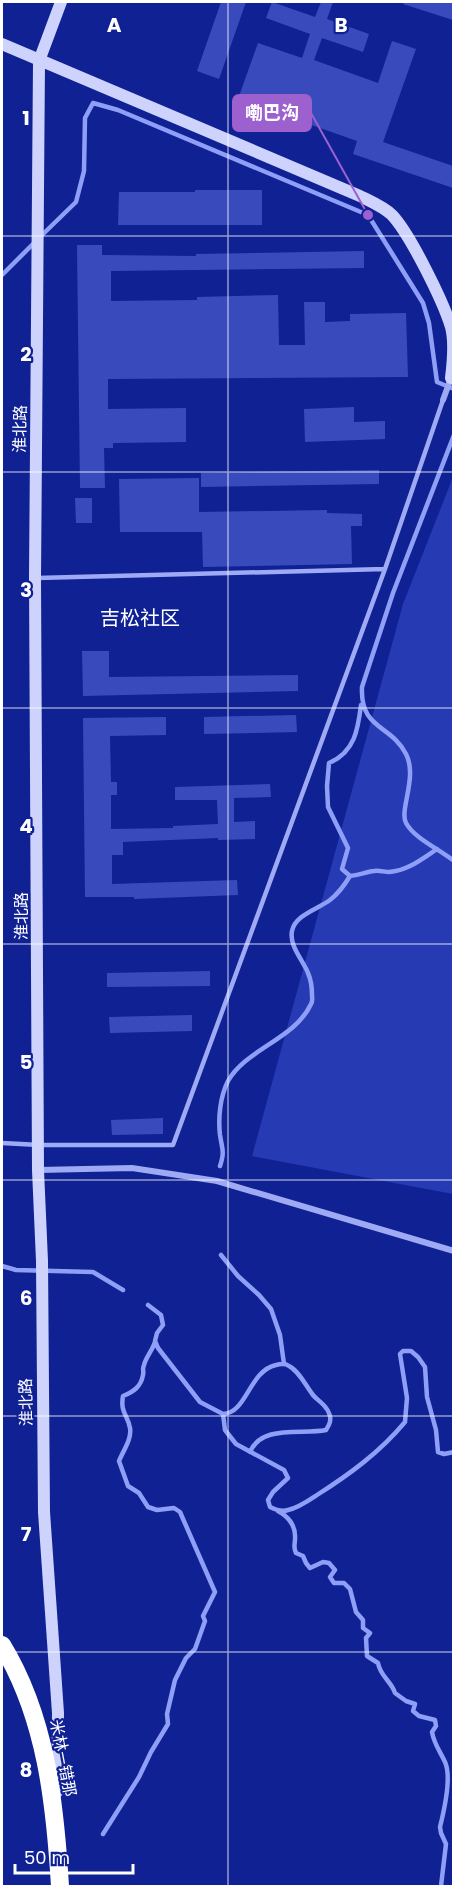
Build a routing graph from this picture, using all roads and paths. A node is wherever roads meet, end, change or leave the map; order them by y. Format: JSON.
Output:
{"nodes":[{"id":1,"x":62,"y":2,"type":"edge"},
{"id":2,"x":2,"y":44,"type":"edge"},
{"id":3,"x":39,"y":61,"type":"junction"},
{"id":4,"x":451,"y":378,"type":"joint"},
{"id":5,"x":443,"y":400,"type":"joint"},
{"id":6,"x":385,"y":570,"type":"junction"},
{"id":7,"x":35,"y":578,"type":"junction"},
{"id":8,"x":2,"y":1143,"type":"edge"},
{"id":9,"x":39,"y":1145,"type":"junction"},
{"id":10,"x":38,"y":1170,"type":"junction"},
{"id":11,"x":453,"y":1251,"type":"edge"},
{"id":12,"x":2,"y":1645,"type":"edge"},
{"id":13,"x":57,"y":1833,"type":"junction"},
{"id":14,"x":60,"y":1887,"type":"edge"}],
"edges":[{"from":1,"to":3,"type":"street","name":"淮北路"},
{"from":2,"to":3,"type":"street"},
{"from":3,"to":4,"type":"street"},
{"from":3,"to":7,"type":"street","name":"淮北路"},
{"from":4,"to":5,"type":"street"},
{"from":5,"to":6,"type":"lane"},
{"from":6,"to":7,"type":"lane"},
{"from":6,"to":9,"type":"lane"},
{"from":7,"to":9,"type":"street","name":"淮北路"},
{"from":8,"to":9,"type":"lane"},
{"from":9,"to":10,"type":"street","name":"淮北路"},
{"from":10,"to":11,"type":"street"},
{"from":10,"to":13,"type":"street","name":"淮北路"},
{"from":12,"to":13,"type":"highway","name":"米林—错那"},
{"from":13,"to":14,"type":"highway","name":"米林—错那"}]}
